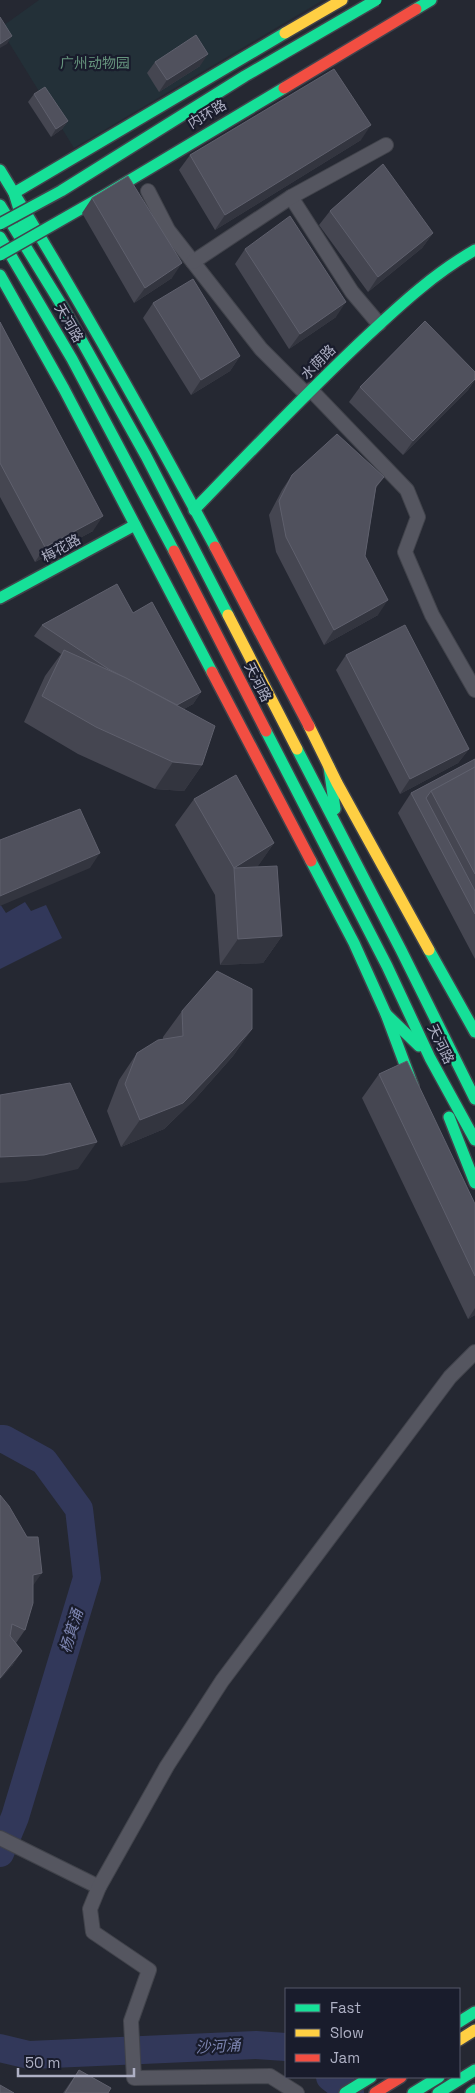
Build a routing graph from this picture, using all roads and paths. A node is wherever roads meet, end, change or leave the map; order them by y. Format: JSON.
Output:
{"nodes":[{"id":1,"x":342,"y":0,"type":"edge"},
{"id":2,"x":376,"y":0,"type":"edge"},
{"id":3,"x":431,"y":0,"type":"edge"},
{"id":4,"x":386,"y":145,"type":"dead end"},
{"id":5,"x":0,"y":170,"type":"edge"},
{"id":6,"x":148,"y":191,"type":"dead end"},
{"id":7,"x":14,"y":193,"type":"junction"},
{"id":8,"x":291,"y":198,"type":"junction"},
{"id":9,"x":0,"y":204,"type":"edge"},
{"id":10,"x":0,"y":224,"type":"edge"},
{"id":11,"x":1,"y":242,"type":"edge"},
{"id":12,"x":475,"y":250,"type":"edge"},
{"id":13,"x":0,"y":255,"type":"edge"},
{"id":14,"x":32,"y":257,"type":"junction"},
{"id":15,"x":193,"y":262,"type":"junction"},
{"id":16,"x":0,"y":275,"type":"edge"},
{"id":17,"x":379,"y":324,"type":"junction"},
{"id":18,"x":308,"y":392,"type":"junction"},
{"id":19,"x":194,"y":510,"type":"junction"},
{"id":20,"x":136,"y":524,"type":"junction"},
{"id":21,"x":197,"y":553,"type":"junction"},
{"id":22,"x":0,"y":598,"type":"edge"},
{"id":23,"x":475,"y":690,"type":"edge"},
{"id":24,"x":329,"y":767,"type":"junction"},
{"id":25,"x":338,"y":828,"type":"junction"},
{"id":26,"x":386,"y":1014,"type":"junction"},
{"id":27,"x":475,"y":1032,"type":"edge"},
{"id":28,"x":452,"y":1052,"type":"junction"},
{"id":29,"x":430,"y":1058,"type":"junction"},
{"id":30,"x":475,"y":1084,"type":"edge"},
{"id":31,"x":417,"y":1097,"type":"edge"},
{"id":32,"x":475,"y":1099,"type":"edge"},
{"id":33,"x":475,"y":1140,"type":"edge"},
{"id":34,"x":475,"y":1183,"type":"edge"},
{"id":35,"x":475,"y":1352,"type":"edge"},
{"id":36,"x":0,"y":1838,"type":"edge"},
{"id":37,"x":99,"y":1887,"type":"junction"},
{"id":38,"x":475,"y":2012,"type":"edge"},
{"id":39,"x":460,"y":2021,"type":"edge"},
{"id":40,"x":475,"y":2030,"type":"edge"},
{"id":41,"x":460,"y":2039,"type":"edge"},
{"id":42,"x":475,"y":2070,"type":"edge"},
{"id":43,"x":369,"y":2078,"type":"edge"},
{"id":44,"x":399,"y":2078,"type":"edge"},
{"id":45,"x":437,"y":2078,"type":"edge"},
{"id":46,"x":475,"y":2090,"type":"edge"},
{"id":47,"x":297,"y":2093,"type":"edge"},
{"id":48,"x":345,"y":2093,"type":"edge"},
{"id":49,"x":375,"y":2093,"type":"edge"},
{"id":50,"x":413,"y":2093,"type":"edge"},
{"id":51,"x":438,"y":2093,"type":"edge"},
{"id":52,"x":471,"y":2093,"type":"edge"}],
"edges":[{"from":1,"to":7,"type":"main road"},
{"from":2,"to":10,"type":"main road","name":"内环路","bridge":true},
{"from":3,"to":13,"type":"main road","name":"内环路","bridge":true},
{"from":4,"to":8,"type":"street"},
{"from":5,"to":7,"type":"main road"},
{"from":6,"to":15,"type":"street"},
{"from":7,"to":14,"type":"main road"},
{"from":7,"to":19,"type":"main road"},
{"from":8,"to":15,"type":"street"},
{"from":8,"to":17,"type":"street"},
{"from":9,"to":14,"type":"main road","name":"天河路"},
{"from":11,"to":29,"type":"main road","name":"天河路"},
{"from":12,"to":17,"type":"main road","name":"水荫路"},
{"from":14,"to":21,"type":"main road","name":"天河路"},
{"from":15,"to":18,"type":"street"},
{"from":16,"to":20,"type":"main road"},
{"from":17,"to":18,"type":"main road","name":"水荫路"},
{"from":18,"to":19,"type":"main road","name":"水荫路"},
{"from":18,"to":23,"type":"street"},
{"from":19,"to":21,"type":"main road"},
{"from":19,"to":24,"type":"main road"},
{"from":20,"to":22,"type":"main road","name":"梅花路"},
{"from":20,"to":26,"type":"main road"},
{"from":21,"to":25,"type":"main road","name":"天河路"},
{"from":24,"to":25,"type":"main road"},
{"from":24,"to":27,"type":"main road"},
{"from":25,"to":28,"type":"main road","name":"天河路"},
{"from":26,"to":29,"type":"main road"},
{"from":26,"to":31,"type":"main road"},
{"from":28,"to":30,"type":"main road"},
{"from":28,"to":32,"type":"main road","name":"天河路"},
{"from":29,"to":33,"type":"main road","name":"天河路"},
{"from":29,"to":34,"type":"main road"},
{"from":35,"to":37,"type":"street"},
{"from":36,"to":37,"type":"street"},
{"from":37,"to":47,"type":"street"},
{"from":38,"to":39,"type":"main road"},
{"from":40,"to":41,"type":"main road"},
{"from":42,"to":51,"type":"main road"},
{"from":43,"to":48,"type":"main road"},
{"from":44,"to":49,"type":"main road"},
{"from":45,"to":50,"type":"main road"},
{"from":46,"to":52,"type":"main road"}]}
